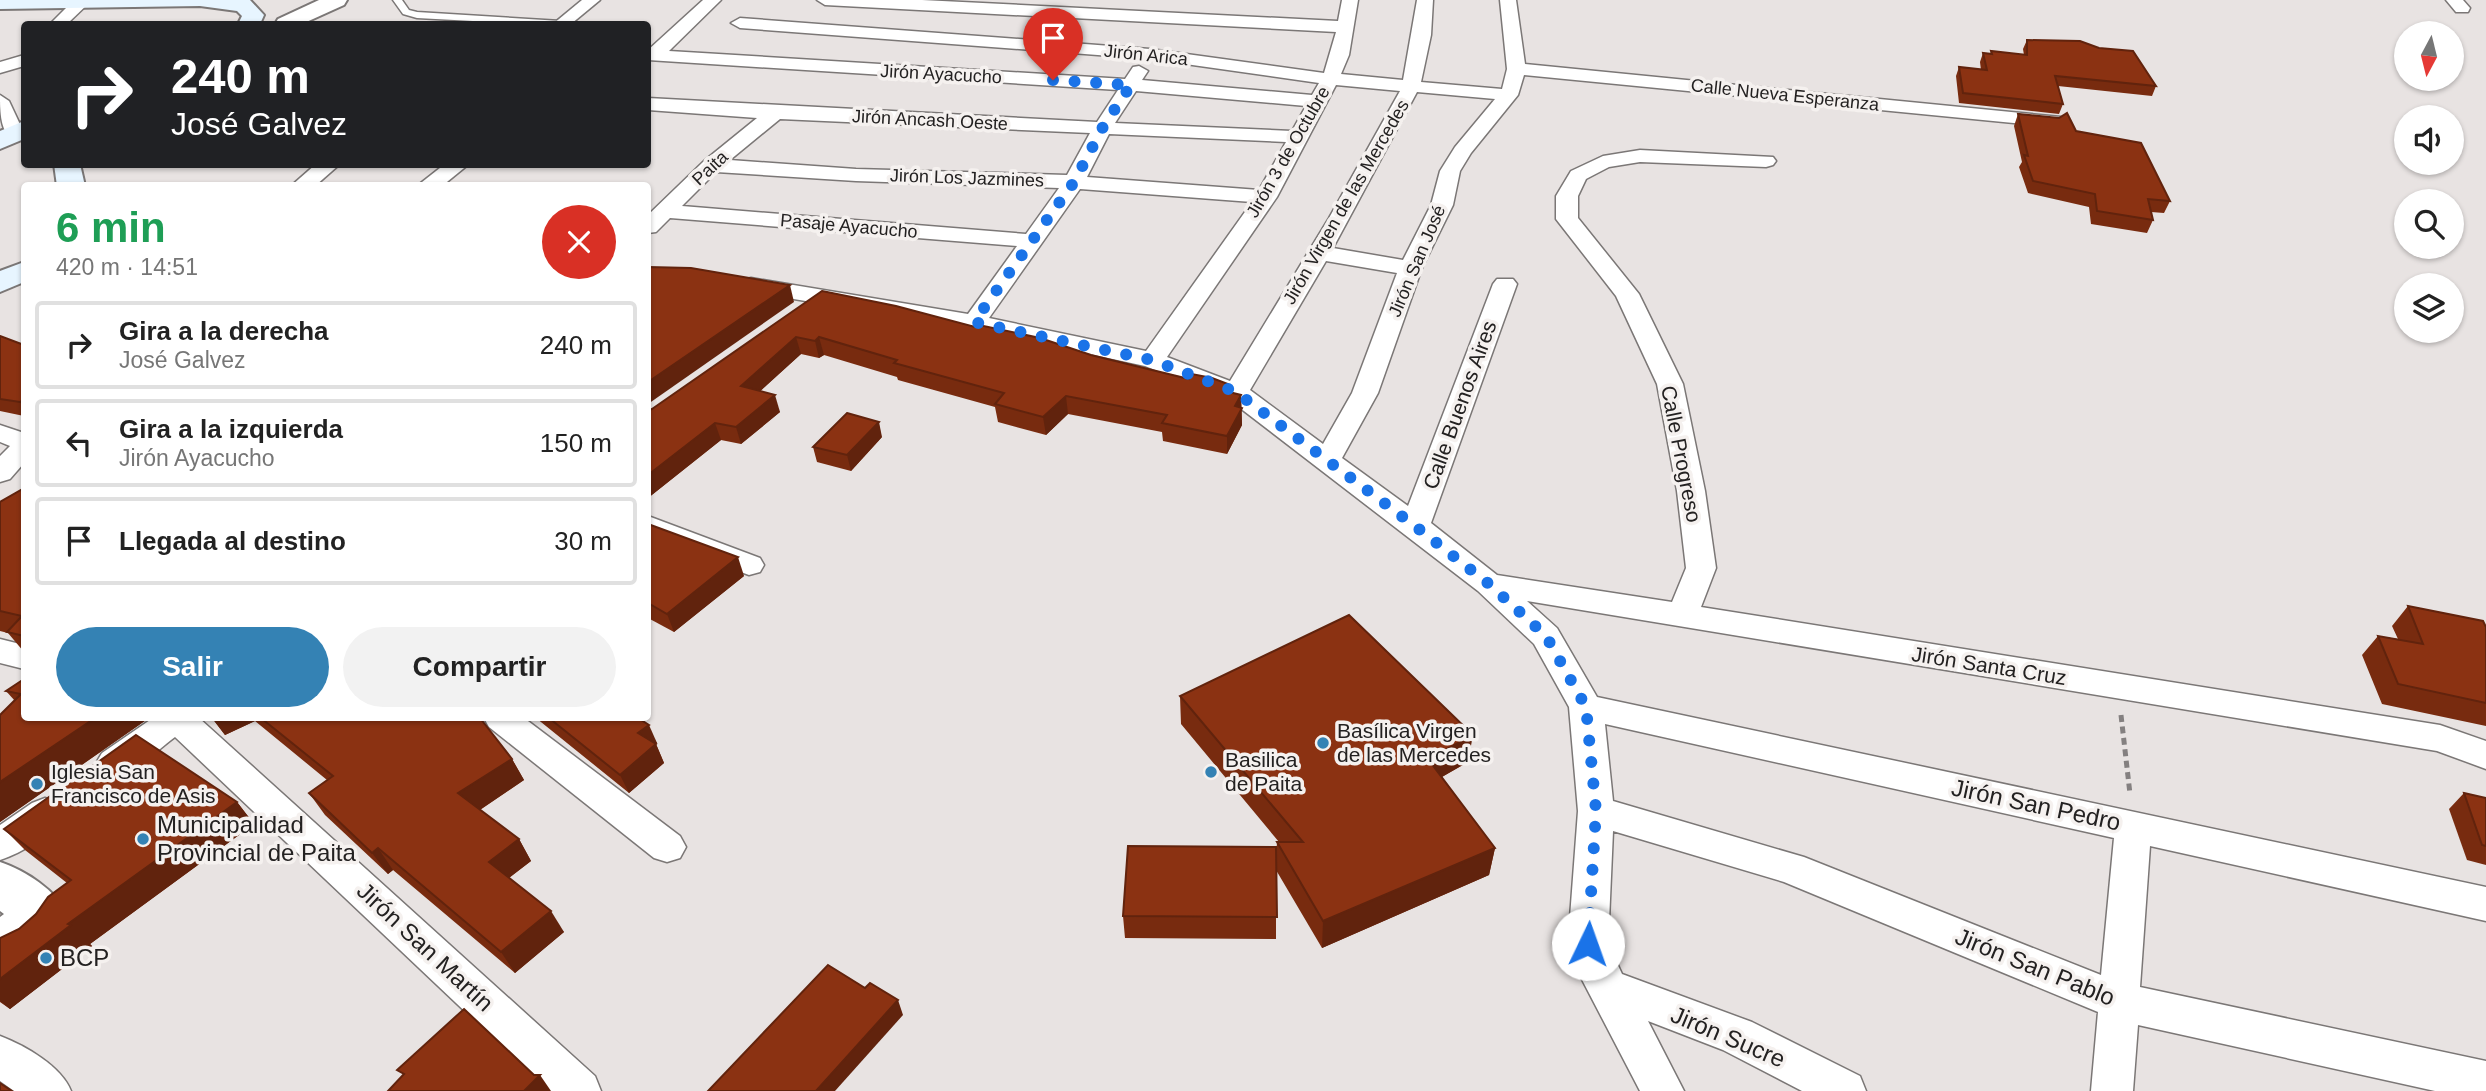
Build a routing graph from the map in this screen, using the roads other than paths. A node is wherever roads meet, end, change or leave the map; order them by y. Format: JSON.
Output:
{"nodes":[{"id":1,"x":336,"y":0,"type":"edge"},
{"id":2,"x":397,"y":0,"type":"edge"},
{"id":3,"x":592,"y":0,"type":"edge"},
{"id":4,"x":713,"y":0,"type":"edge"},
{"id":5,"x":825,"y":0,"type":"edge"},
{"id":6,"x":1350,"y":0,"type":"edge"},
{"id":7,"x":1425,"y":0,"type":"edge"},
{"id":8,"x":1508,"y":0,"type":"edge"},
{"id":9,"x":83,"y":1,"type":"edge"},
{"id":10,"x":0,"y":4,"type":"edge"},
{"id":11,"x":754,"y":8,"type":"dead end"},
{"id":12,"x":1172,"y":17,"type":"junction"},
{"id":13,"x":61,"y":21,"type":"edge"},
{"id":14,"x":250,"y":21,"type":"edge"},
{"id":15,"x":292,"y":21,"type":"edge"},
{"id":16,"x":513,"y":21,"type":"edge"},
{"id":17,"x":565,"y":21,"type":"edge"},
{"id":18,"x":1346,"y":27,"type":"junction"},
{"id":19,"x":730,"y":32,"type":"junction"},
{"id":20,"x":1150,"y":54,"type":"junction"},
{"id":21,"x":651,"y":55,"type":"edge"},
{"id":22,"x":651,"y":56,"type":"edge"},
{"id":23,"x":701,"y":59,"type":"junction"},
{"id":24,"x":21,"y":61,"type":"edge"},
{"id":25,"x":0,"y":68,"type":"edge"},
{"id":26,"x":1516,"y":69,"type":"junction"},
{"id":27,"x":1330,"y":79,"type":"junction"},
{"id":28,"x":1131,"y":85,"type":"junction"},
{"id":29,"x":1411,"y":87,"type":"junction"},
{"id":30,"x":1509,"y":95,"type":"junction"},
{"id":31,"x":0,"y":101,"type":"edge"},
{"id":32,"x":1318,"y":101,"type":"junction"},
{"id":33,"x":651,"y":104,"type":"edge"},
{"id":34,"x":775,"y":113,"type":"junction"},
{"id":35,"x":2054,"y":121,"type":"edge"},
{"id":36,"x":1103,"y":127,"type":"junction"},
{"id":37,"x":1297,"y":136,"type":"junction"},
{"id":38,"x":16,"y":139,"type":"edge"},
{"id":39,"x":0,"y":156,"type":"edge"},
{"id":40,"x":1766,"y":160,"type":"dead end"},
{"id":41,"x":711,"y":165,"type":"junction"},
{"id":42,"x":325,"y":168,"type":"edge"},
{"id":43,"x":453,"y":168,"type":"edge"},
{"id":44,"x":306,"y":182,"type":"edge"},
{"id":45,"x":433,"y":182,"type":"edge"},
{"id":46,"x":1074,"y":182,"type":"junction"},
{"id":47,"x":1266,"y":197,"type":"junction"},
{"id":48,"x":665,"y":211,"type":"junction"},
{"id":49,"x":651,"y":224,"type":"edge"},
{"id":50,"x":1033,"y":241,"type":"junction"},
{"id":51,"x":1319,"y":253,"type":"junction"},
{"id":52,"x":1410,"y":268,"type":"junction"},
{"id":53,"x":21,"y":272,"type":"edge"},
{"id":54,"x":727,"y":281,"type":"edge"},
{"id":55,"x":0,"y":283,"type":"edge"},
{"id":56,"x":1506,"y":284,"type":"dead end"},
{"id":57,"x":820,"y":298,"type":"junction"},
{"id":58,"x":788,"y":320,"type":"edge"},
{"id":59,"x":974,"y":322,"type":"junction"},
{"id":60,"x":1152,"y":360,"type":"junction"},
{"id":61,"x":1236,"y":392,"type":"junction"},
{"id":62,"x":0,"y":433,"type":"edge"},
{"id":63,"x":21,"y":441,"type":"edge"},
{"id":64,"x":21,"y":450,"type":"edge"},
{"id":65,"x":1327,"y":460,"type":"junction"},
{"id":66,"x":0,"y":473,"type":"edge"},
{"id":67,"x":1415,"y":526,"type":"junction"},
{"id":68,"x":651,"y":528,"type":"edge"},
{"id":69,"x":749,"y":565,"type":"dead end"},
{"id":70,"x":1489,"y":584,"type":"junction"},
{"id":71,"x":1682,"y":617,"type":"junction"},
{"id":72,"x":0,"y":651,"type":"edge"},
{"id":73,"x":21,"y":656,"type":"edge"},
{"id":74,"x":1586,"y":707,"type":"junction"},
{"id":75,"x":173,"y":721,"type":"edge"},
{"id":76,"x":180,"y":721,"type":"edge"},
{"id":77,"x":505,"y":721,"type":"edge"},
{"id":78,"x":2486,"y":755,"type":"edge"},
{"id":79,"x":1596,"y":811,"type":"junction"},
{"id":80,"x":2133,"y":827,"type":"junction"},
{"id":81,"x":0,"y":845,"type":"edge"},
{"id":82,"x":667,"y":847,"type":"dead end"},
{"id":83,"x":0,"y":883,"type":"edge"},
{"id":84,"x":2486,"y":904,"type":"edge"},
{"id":85,"x":0,"y":945,"type":"edge"},
{"id":86,"x":1609,"y":988,"type":"junction"},
{"id":87,"x":2121,"y":1002,"type":"junction"},
{"id":88,"x":0,"y":1056,"type":"edge"},
{"id":89,"x":2486,"y":1082,"type":"edge"},
{"id":90,"x":576,"y":1090,"type":"edge"},
{"id":91,"x":50,"y":1091,"type":"edge"},
{"id":92,"x":1662,"y":1091,"type":"edge"},
{"id":93,"x":1845,"y":1091,"type":"edge"},
{"id":94,"x":2112,"y":1091,"type":"edge"}],
"edges":[{"from":1,"to":15,"type":"street"},
{"from":2,"to":16,"type":"lane"},
{"from":3,"to":17,"type":"street"},
{"from":4,"to":21,"type":"street"},
{"from":5,"to":12,"type":"street"},
{"from":6,"to":18,"type":"street","name":"Jirón 3 de Octubre"},
{"from":7,"to":29,"type":"street","name":"Jirón Virgen de las Mercedes"},
{"from":8,"to":26,"type":"street"},
{"from":9,"to":10,"type":"main road"},
{"from":9,"to":13,"type":"street"},
{"from":9,"to":14,"type":"main road"},
{"from":11,"to":19,"type":"street"},
{"from":12,"to":18,"type":"street"},
{"from":12,"to":20,"type":"street"},
{"from":18,"to":27,"type":"street","name":"Jirón 3 de Octubre"},
{"from":19,"to":20,"type":"street","name":"Jirón Arica"},
{"from":19,"to":23,"type":"street"},
{"from":20,"to":27,"type":"street","name":"Jirón Arica"},
{"from":20,"to":28,"type":"street"},
{"from":22,"to":23,"type":"street","name":"Jirón Ayacucho"},
{"from":23,"to":28,"type":"street","name":"Jirón Ayacucho"},
{"from":24,"to":25,"type":"street"},
{"from":26,"to":30,"type":"street","name":"Jirón San José"},
{"from":26,"to":35,"type":"street","name":"Calle Nueva Esperanza"},
{"from":27,"to":29,"type":"street","name":"Jirón Arica"},
{"from":27,"to":32,"type":"street","name":"Jirón 3 de Octubre"},
{"from":28,"to":32,"type":"street","name":"Jirón Ayacucho"},
{"from":28,"to":36,"type":"street"},
{"from":29,"to":30,"type":"street","name":"Jirón Arica"},
{"from":29,"to":51,"type":"street","name":"Jirón Virgen de las Mercedes"},
{"from":30,"to":52,"type":"street","name":"Jirón San José"},
{"from":31,"to":38,"type":"street"},
{"from":32,"to":37,"type":"street","name":"Jirón 3 de Octubre"},
{"from":33,"to":34,"type":"street","name":"Jirón Ancash Oeste"},
{"from":34,"to":36,"type":"street","name":"Jirón Ancash Oeste"},
{"from":34,"to":41,"type":"street","name":"Paita"},
{"from":36,"to":37,"type":"street","name":"Jirón Ancash Oeste"},
{"from":36,"to":46,"type":"street"},
{"from":37,"to":47,"type":"street","name":"Jirón 3 de Octubre"},
{"from":38,"to":39,"type":"main road"},
{"from":40,"to":71,"type":"street","name":"Calle Progreso"},
{"from":41,"to":46,"type":"street","name":"Jirón Los Jazmines"},
{"from":41,"to":48,"type":"street","name":"Paita"},
{"from":42,"to":44,"type":"street"},
{"from":43,"to":45,"type":"street"},
{"from":46,"to":47,"type":"street","name":"Jirón Los Jazmines"},
{"from":46,"to":50,"type":"street"},
{"from":47,"to":60,"type":"street","name":"Jirón 3 de Octubre"},
{"from":48,"to":49,"type":"street","name":"Paita"},
{"from":48,"to":50,"type":"street","name":"Pasaje Ayacucho"},
{"from":50,"to":59,"type":"street"},
{"from":51,"to":52,"type":"street"},
{"from":51,"to":61,"type":"street","name":"Jirón Virgen de las Mercedes"},
{"from":52,"to":65,"type":"street","name":"Jirón San José"},
{"from":53,"to":55,"type":"main road"},
{"from":54,"to":57,"type":"street"},
{"from":56,"to":67,"type":"street","name":"Calle Buenos Aires"},
{"from":57,"to":58,"type":"street"},
{"from":57,"to":59,"type":"street"},
{"from":59,"to":60,"type":"street"},
{"from":60,"to":61,"type":"street"},
{"from":61,"to":65,"type":"street"},
{"from":62,"to":63,"type":"street"},
{"from":64,"to":66,"type":"street"},
{"from":65,"to":67,"type":"street"},
{"from":67,"to":70,"type":"street"},
{"from":68,"to":69,"type":"street"},
{"from":70,"to":71,"type":"street","name":"Jirón Santa Cruz"},
{"from":70,"to":74,"type":"street"},
{"from":71,"to":78,"type":"street","name":"Jirón Santa Cruz"},
{"from":72,"to":73,"type":"street"},
{"from":74,"to":79,"type":"street"},
{"from":74,"to":80,"type":"street","name":"Jirón San Pedro"},
{"from":75,"to":81,"type":"street"},
{"from":76,"to":90,"type":"street","name":"Jirón San Martín"},
{"from":77,"to":82,"type":"street"},
{"from":79,"to":86,"type":"street"},
{"from":79,"to":87,"type":"street","name":"Jirón San Pablo"},
{"from":80,"to":84,"type":"street","name":"Jirón San Pedro"},
{"from":80,"to":87,"type":"street"},
{"from":83,"to":85,"type":"street"},
{"from":86,"to":92,"type":"street"},
{"from":86,"to":93,"type":"street","name":"Jirón Sucre"},
{"from":87,"to":89,"type":"street","name":"Jirón San Pablo"},
{"from":87,"to":94,"type":"street"},
{"from":88,"to":91,"type":"street"}]}
